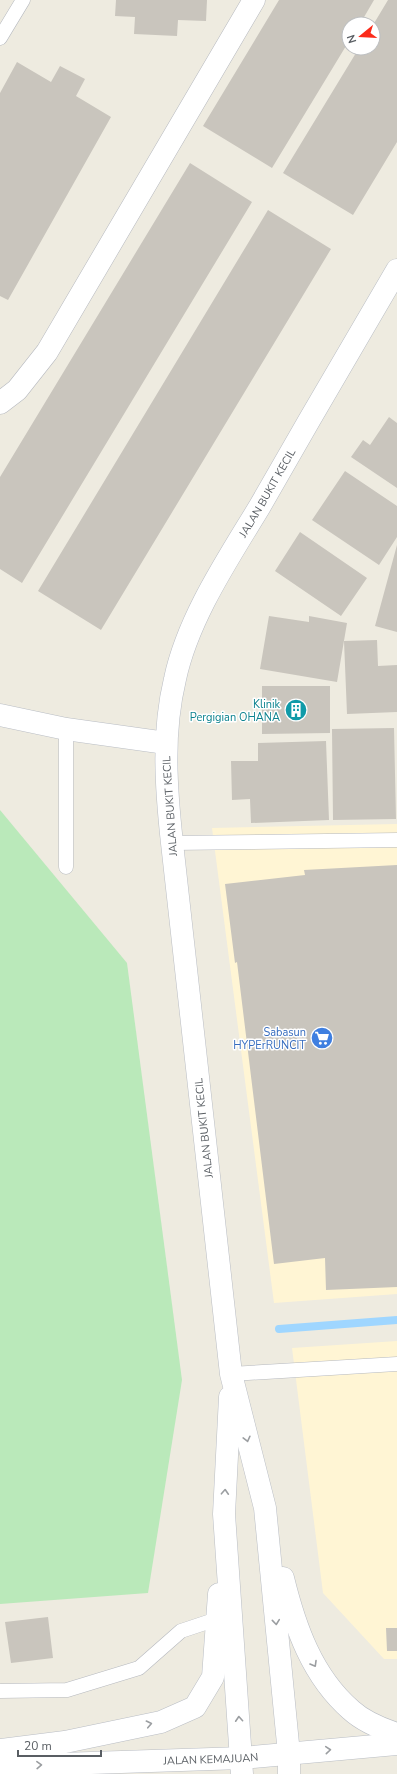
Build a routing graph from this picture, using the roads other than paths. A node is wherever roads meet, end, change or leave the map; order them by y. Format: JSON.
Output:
{"nodes":[{"id":1,"x":23,"y":0,"type":"edge"},
{"id":2,"x":254,"y":0,"type":"edge"},
{"id":3,"x":0,"y":38,"type":"edge"},
{"id":4,"x":397,"y":270,"type":"edge"},
{"id":5,"x":0,"y":403,"type":"edge"},
{"id":6,"x":0,"y":715,"type":"edge"},
{"id":7,"x":66,"y":729,"type":"junction"},
{"id":8,"x":166,"y":743,"type":"junction"},
{"id":9,"x":397,"y":840,"type":"edge"},
{"id":10,"x":172,"y":843,"type":"junction"},
{"id":11,"x":66,"y":867,"type":"dead end"},
{"id":12,"x":397,"y":1364,"type":"edge"},
{"id":13,"x":231,"y":1374,"type":"junction"},
{"id":14,"x":265,"y":1508,"type":"junction"},
{"id":15,"x":224,"y":1514,"type":"junction"},
{"id":16,"x":217,"y":1619,"type":"junction"},
{"id":17,"x":0,"y":1691,"type":"edge"},
{"id":18,"x":397,"y":1734,"type":"edge"},
{"id":19,"x":397,"y":1744,"type":"edge"},
{"id":20,"x":0,"y":1750,"type":"edge"},
{"id":21,"x":289,"y":1764,"type":"edge"},
{"id":22,"x":0,"y":1766,"type":"edge"},
{"id":23,"x":242,"y":1766,"type":"edge"}],
"edges":[{"from":1,"to":3,"type":"lane"},
{"from":2,"to":5,"type":"main road"},
{"from":4,"to":8,"type":"main road","name":"JALAN BUKIT KECIL"},
{"from":6,"to":7,"type":"main road"},
{"from":7,"to":8,"type":"main road"},
{"from":7,"to":11,"type":"lane"},
{"from":8,"to":10,"type":"main road","name":"JALAN BUKIT KECIL"},
{"from":9,"to":10,"type":"lane"},
{"from":10,"to":13,"type":"main road","name":"JALAN BUKIT KECIL"},
{"from":12,"to":13,"type":"lane"},
{"from":13,"to":14,"type":"main road","one_way":true},
{"from":15,"to":13,"type":"main road","one_way":true},
{"from":14,"to":18,"type":"main road","one_way":true},
{"from":14,"to":21,"type":"main road","one_way":true},
{"from":15,"to":16,"type":"main road"},
{"from":23,"to":15,"type":"main road","one_way":true},
{"from":16,"to":17,"type":"lane"},
{"from":20,"to":16,"type":"main road","one_way":true},
{"from":21,"to":19,"type":"main road","name":"JALAN KEMAJUAN","one_way":true},
{"from":21,"to":23,"type":"main road","name":"JALAN KEMAJUAN"},
{"from":22,"to":23,"type":"main road","name":"JALAN KEMAJUAN","one_way":true}]}
